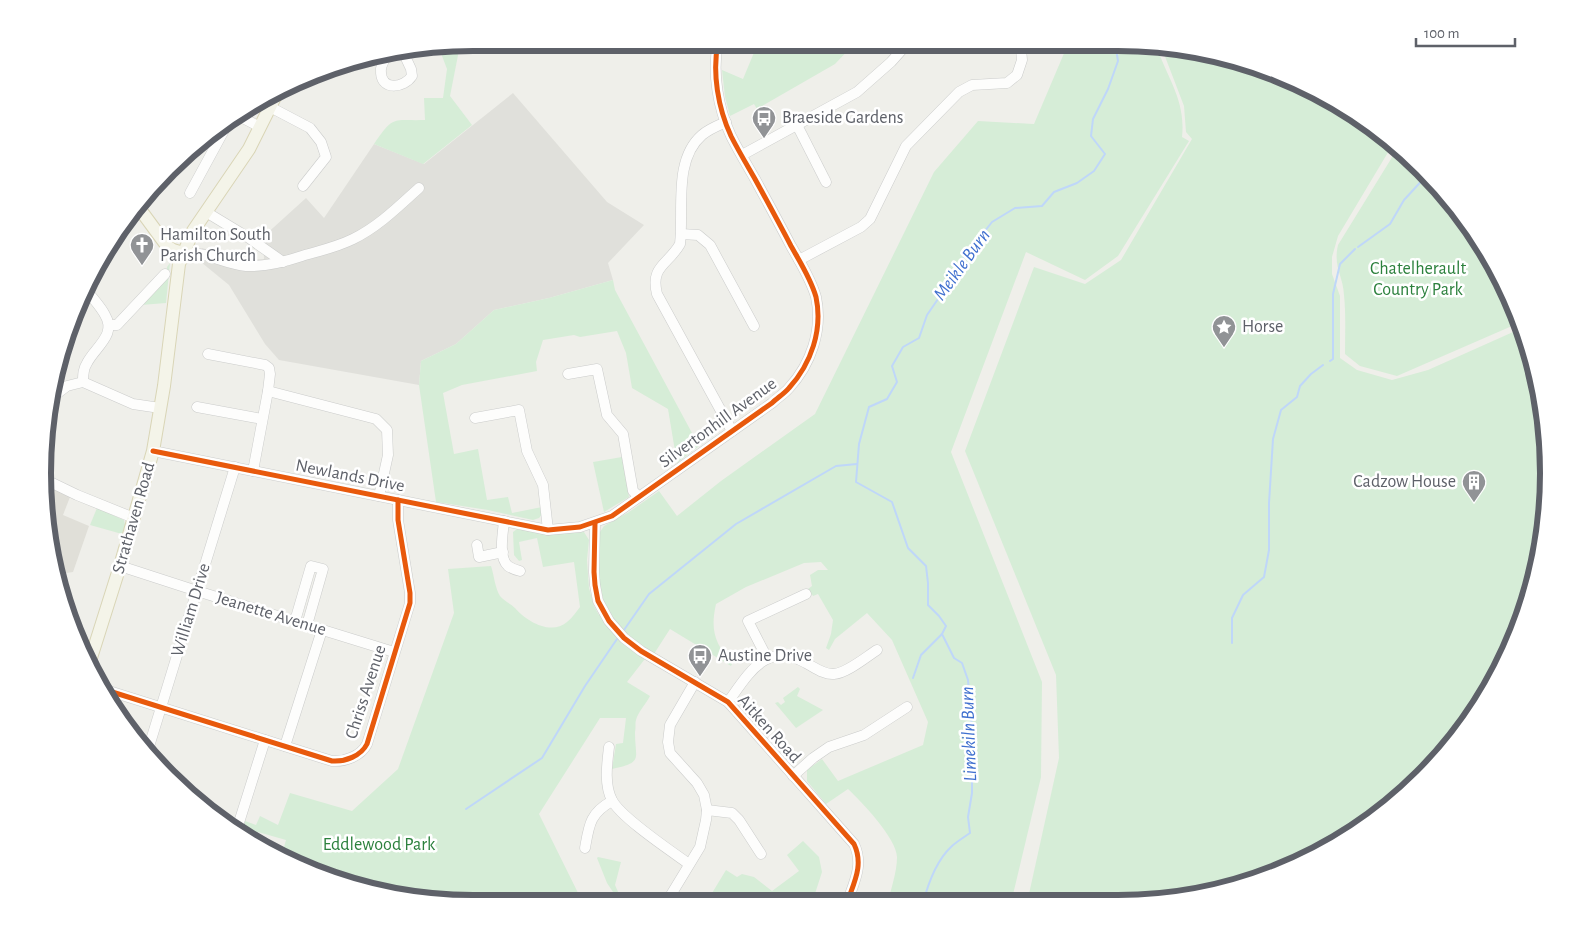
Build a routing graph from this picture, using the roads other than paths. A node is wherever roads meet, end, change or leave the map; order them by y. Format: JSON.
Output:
{"nodes":[{"id":1,"x":717,"y":51,"type":"edge"},
{"id":2,"x":901,"y":51,"type":"edge"},
{"id":3,"x":1020,"y":51,"type":"edge"},
{"id":4,"x":405,"y":57,"type":"edge"},
{"id":5,"x":385,"y":61,"type":"edge"},
{"id":6,"x":273,"y":102,"type":"edge"},
{"id":7,"x":244,"y":119,"type":"edge"},
{"id":8,"x":726,"y":122,"type":"junction"},
{"id":9,"x":797,"y":125,"type":"junction"},
{"id":10,"x":260,"y":127,"type":"junction"},
{"id":11,"x":221,"y":134,"type":"edge"},
{"id":12,"x":742,"y":155,"type":"junction"},
{"id":13,"x":826,"y":182,"type":"dead end"},
{"id":14,"x":303,"y":186,"type":"dead end"},
{"id":15,"x":419,"y":188,"type":"dead end"},
{"id":16,"x":190,"y":193,"type":"dead end"},
{"id":17,"x":142,"y":212,"type":"edge"},
{"id":18,"x":206,"y":212,"type":"junction"},
{"id":19,"x":681,"y":234,"type":"junction"},
{"id":20,"x":183,"y":253,"type":"junction"},
{"id":21,"x":800,"y":260,"type":"junction"},
{"id":22,"x":283,"y":262,"type":"junction"},
{"id":23,"x":165,"y":274,"type":"dead end"},
{"id":24,"x":91,"y":296,"type":"edge"},
{"id":25,"x":109,"y":326,"type":"junction"},
{"id":26,"x":754,"y":326,"type":"dead end"},
{"id":27,"x":208,"y":354,"type":"dead end"},
{"id":28,"x":568,"y":374,"type":"dead end"},
{"id":29,"x":83,"y":382,"type":"junction"},
{"id":30,"x":268,"y":391,"type":"junction"},
{"id":31,"x":59,"y":393,"type":"edge"},
{"id":32,"x":197,"y":407,"type":"dead end"},
{"id":33,"x":160,"y":408,"type":"junction"},
{"id":34,"x":475,"y":418,"type":"dead end"},
{"id":35,"x":262,"y":419,"type":"junction"},
{"id":36,"x":732,"y":431,"type":"junction"},
{"id":37,"x":153,"y":451,"type":"junction"},
{"id":38,"x":235,"y":467,"type":"junction"},
{"id":39,"x":253,"y":471,"type":"junction"},
{"id":40,"x":51,"y":483,"type":"edge"},
{"id":41,"x":379,"y":496,"type":"junction"},
{"id":42,"x":639,"y":497,"type":"junction"},
{"id":43,"x":398,"y":500,"type":"junction"},
{"id":44,"x":134,"y":518,"type":"junction"},
{"id":45,"x":504,"y":521,"type":"junction"},
{"id":46,"x":595,"y":523,"type":"junction"},
{"id":47,"x":545,"y":529,"type":"junction"},
{"id":48,"x":477,"y":545,"type":"dead end"},
{"id":49,"x":503,"y":552,"type":"junction"},
{"id":50,"x":120,"y":566,"type":"junction"},
{"id":51,"x":520,"y":571,"type":"dead end"},
{"id":52,"x":197,"y":591,"type":"junction"},
{"id":53,"x":806,"y":594,"type":"dead end"},
{"id":54,"x":295,"y":621,"type":"junction"},
{"id":55,"x":307,"y":625,"type":"junction"},
{"id":56,"x":322,"y":630,"type":"junction"},
{"id":57,"x":877,"y":650,"type":"dead end"},
{"id":58,"x":394,"y":652,"type":"junction"},
{"id":59,"x":92,"y":654,"type":"edge"},
{"id":60,"x":768,"y":658,"type":"junction"},
{"id":61,"x":695,"y":682,"type":"junction"},
{"id":62,"x":113,"y":692,"type":"edge"},
{"id":63,"x":728,"y":702,"type":"junction"},
{"id":64,"x":161,"y":708,"type":"junction"},
{"id":65,"x":907,"y":708,"type":"dead end"},
{"id":66,"x":265,"y":740,"type":"junction"},
{"id":67,"x":150,"y":744,"type":"edge"},
{"id":68,"x":285,"y":746,"type":"junction"},
{"id":69,"x":609,"y":747,"type":"dead end"},
{"id":70,"x":793,"y":776,"type":"junction"},
{"id":71,"x":612,"y":801,"type":"junction"},
{"id":72,"x":707,"y":810,"type":"junction"},
{"id":73,"x":239,"y":824,"type":"edge"},
{"id":74,"x":585,"y":848,"type":"dead end"},
{"id":75,"x":762,"y":854,"type":"dead end"},
{"id":76,"x":689,"y":864,"type":"junction"},
{"id":77,"x":670,"y":895,"type":"edge"},
{"id":78,"x":849,"y":895,"type":"edge"}],
"edges":[{"from":1,"to":8,"type":"street","name":"Silvertonhill Avenue"},
{"from":2,"to":9,"type":"street"},
{"from":3,"to":21,"type":"street"},
{"from":4,"to":5,"type":"street"},
{"from":6,"to":10,"type":"main road","name":"Strathaven Road"},
{"from":6,"to":14,"type":"street"},
{"from":7,"to":10,"type":"street"},
{"from":8,"to":12,"type":"street","name":"Silvertonhill Avenue"},
{"from":8,"to":19,"type":"street"},
{"from":9,"to":12,"type":"street"},
{"from":9,"to":13,"type":"street"},
{"from":10,"to":18,"type":"main road","name":"Strathaven Road"},
{"from":11,"to":16,"type":"street"},
{"from":12,"to":21,"type":"street","name":"Silvertonhill Avenue"},
{"from":15,"to":22,"type":"street"},
{"from":17,"to":20,"type":"main road"},
{"from":18,"to":20,"type":"main road","name":"Strathaven Road"},
{"from":18,"to":22,"type":"street"},
{"from":19,"to":26,"type":"street"},
{"from":19,"to":36,"type":"street"},
{"from":20,"to":22,"type":"street"},
{"from":20,"to":33,"type":"main road","name":"Strathaven Road"},
{"from":21,"to":36,"type":"street","name":"Silvertonhill Avenue"},
{"from":23,"to":25,"type":"street"},
{"from":24,"to":25,"type":"street"},
{"from":25,"to":29,"type":"street"},
{"from":27,"to":30,"type":"street"},
{"from":28,"to":42,"type":"street"},
{"from":29,"to":31,"type":"street"},
{"from":29,"to":33,"type":"street"},
{"from":30,"to":35,"type":"street"},
{"from":30,"to":41,"type":"street"},
{"from":32,"to":35,"type":"street"},
{"from":33,"to":37,"type":"main road","name":"Strathaven Road"},
{"from":34,"to":47,"type":"street"},
{"from":35,"to":39,"type":"street"},
{"from":36,"to":42,"type":"street","name":"Silvertonhill Avenue"},
{"from":37,"to":38,"type":"street","name":"Newlands Drive"},
{"from":37,"to":44,"type":"main road","name":"Strathaven Road"},
{"from":38,"to":39,"type":"street","name":"Newlands Drive"},
{"from":38,"to":52,"type":"street","name":"William Drive"},
{"from":39,"to":41,"type":"street","name":"Newlands Drive"},
{"from":40,"to":44,"type":"street"},
{"from":41,"to":43,"type":"street","name":"Newlands Drive"},
{"from":42,"to":46,"type":"street","name":"Silvertonhill Avenue"},
{"from":43,"to":45,"type":"street","name":"Newlands Drive"},
{"from":43,"to":58,"type":"street","name":"Chriss Avenue"},
{"from":44,"to":50,"type":"main road","name":"Strathaven Road"},
{"from":45,"to":47,"type":"street","name":"Newlands Drive"},
{"from":45,"to":49,"type":"street"},
{"from":46,"to":47,"type":"street","name":"Silvertonhill Avenue"},
{"from":46,"to":61,"type":"street","name":"Aitken Road"},
{"from":48,"to":49,"type":"street"},
{"from":49,"to":51,"type":"street"},
{"from":50,"to":52,"type":"street","name":"Jeanette Avenue"},
{"from":50,"to":59,"type":"main road","name":"Strathaven Road"},
{"from":52,"to":54,"type":"street","name":"Jeanette Avenue"},
{"from":52,"to":64,"type":"street","name":"William Drive"},
{"from":53,"to":60,"type":"street"},
{"from":54,"to":55,"type":"street","name":"Jeanette Avenue"},
{"from":54,"to":55,"type":"street"},
{"from":55,"to":56,"type":"street","name":"Jeanette Avenue"},
{"from":56,"to":58,"type":"street","name":"Jeanette Avenue"},
{"from":56,"to":68,"type":"street"},
{"from":57,"to":60,"type":"street"},
{"from":58,"to":68,"type":"street","name":"Chriss Avenue"},
{"from":60,"to":63,"type":"street"},
{"from":61,"to":63,"type":"street","name":"Aitken Road"},
{"from":61,"to":72,"type":"street"},
{"from":62,"to":64,"type":"street","name":"Chriss Avenue"},
{"from":63,"to":70,"type":"street","name":"Aitken Road"},
{"from":64,"to":66,"type":"street","name":"Chriss Avenue"},
{"from":64,"to":67,"type":"street","name":"William Drive"},
{"from":65,"to":70,"type":"street"},
{"from":66,"to":68,"type":"street","name":"Chriss Avenue"},
{"from":66,"to":73,"type":"street"},
{"from":69,"to":71,"type":"street"},
{"from":70,"to":78,"type":"street","name":"Aitken Road"},
{"from":71,"to":74,"type":"street"},
{"from":71,"to":76,"type":"street"},
{"from":72,"to":75,"type":"street"},
{"from":72,"to":76,"type":"street"},
{"from":76,"to":77,"type":"street"}]}
